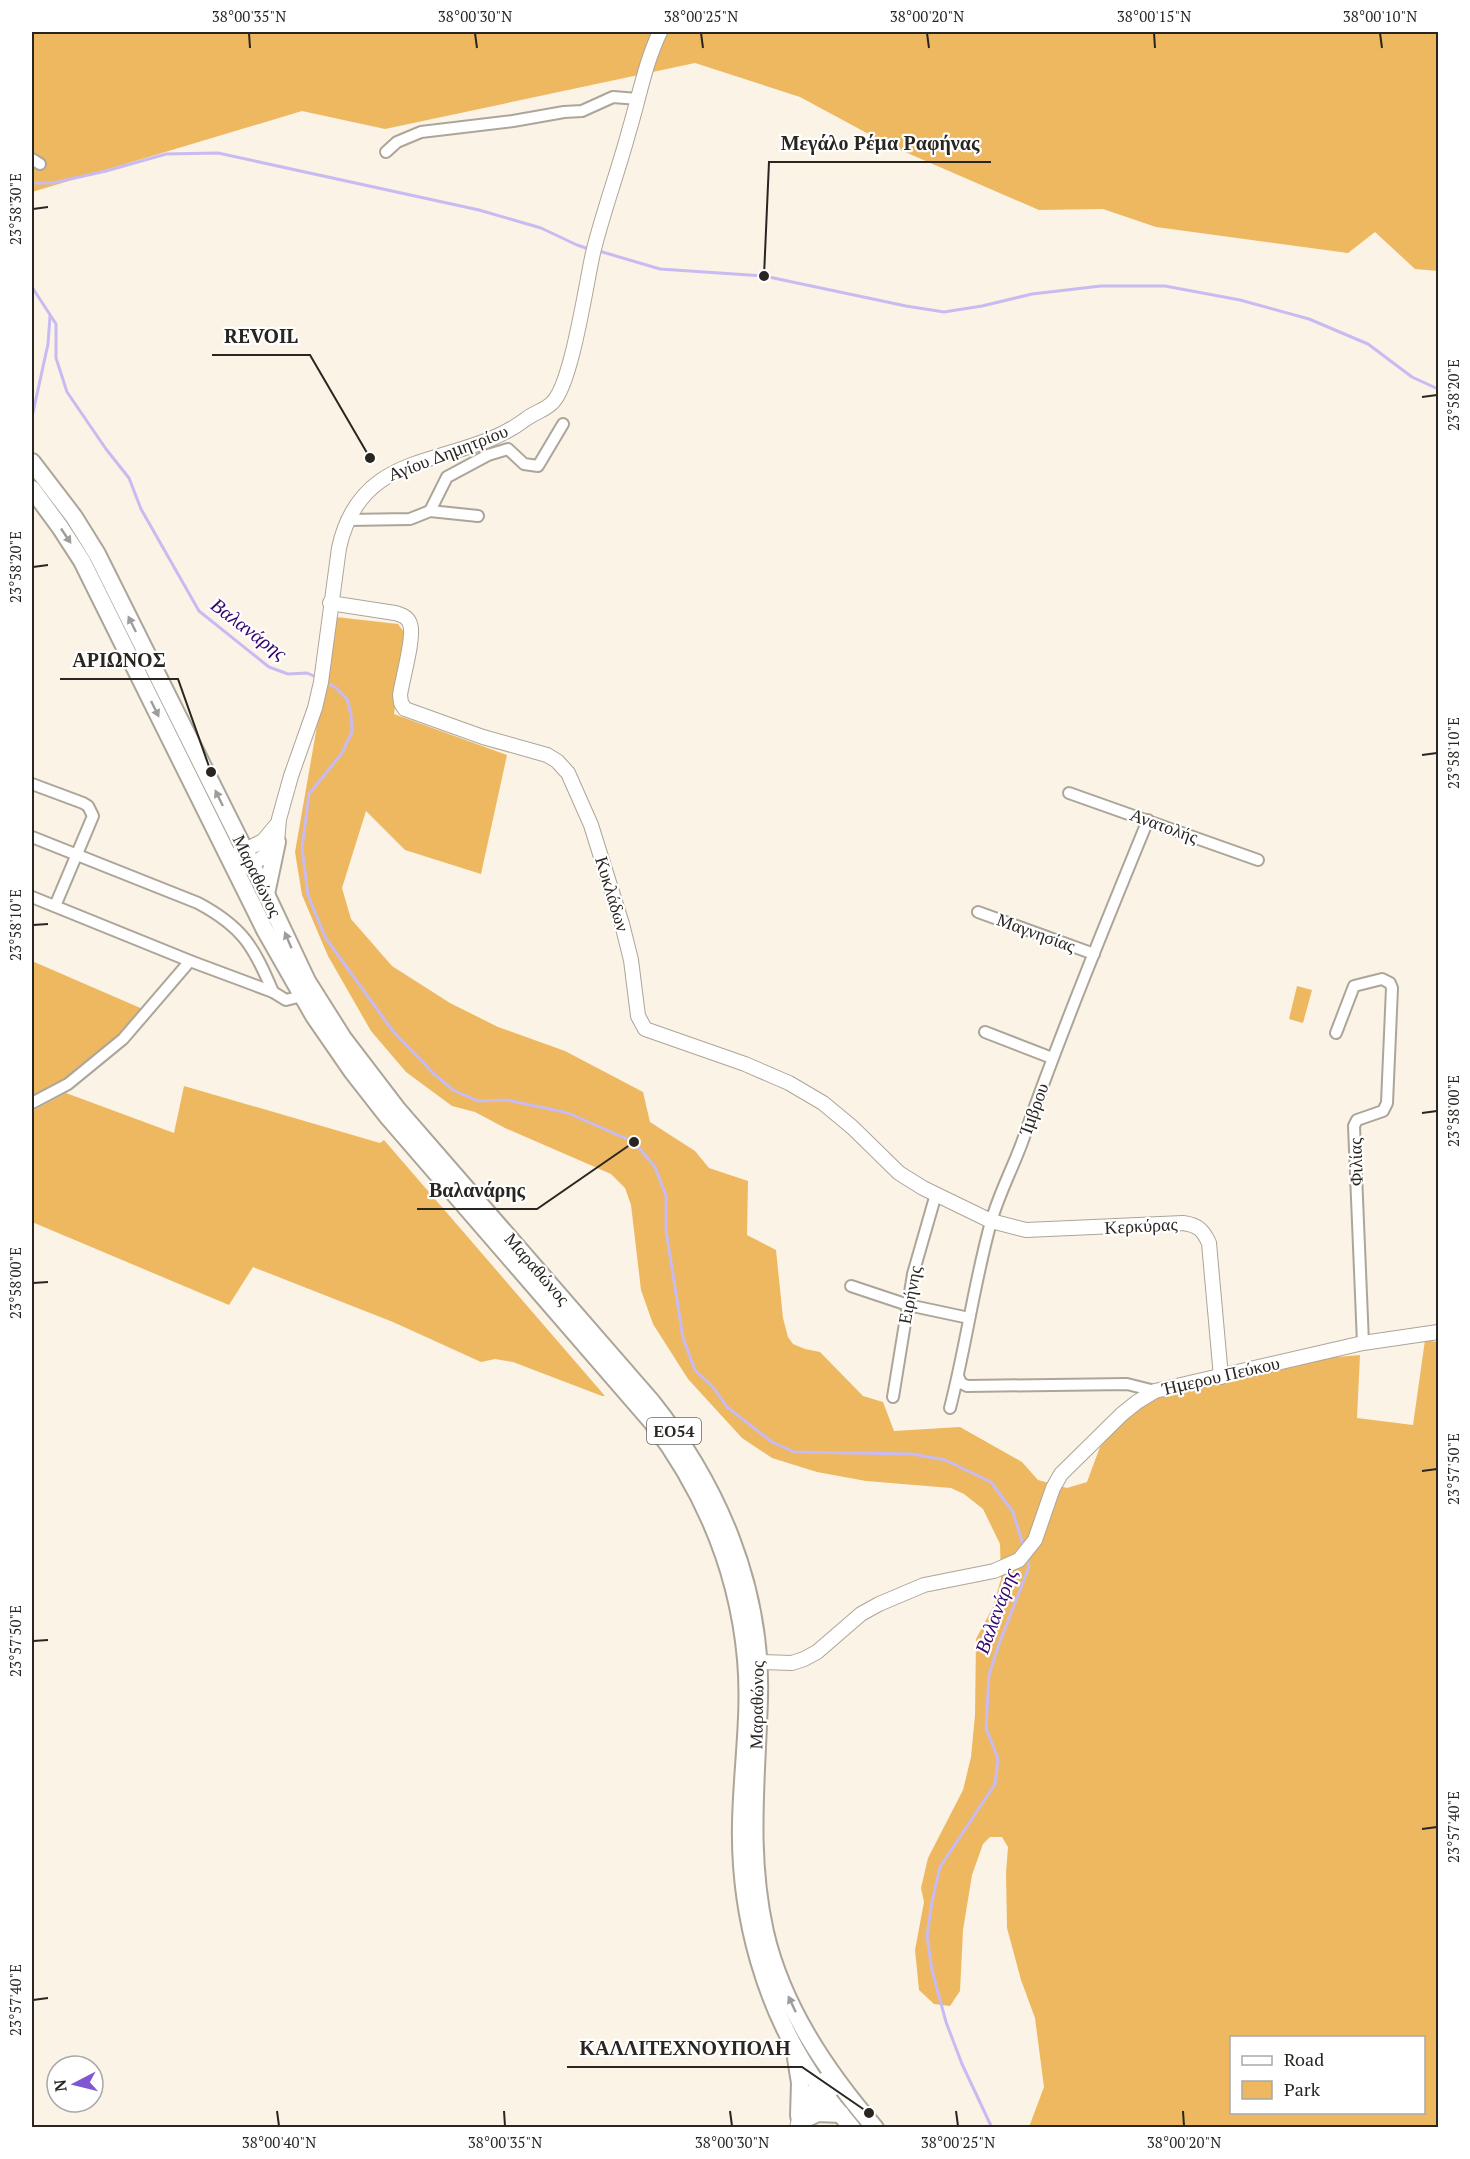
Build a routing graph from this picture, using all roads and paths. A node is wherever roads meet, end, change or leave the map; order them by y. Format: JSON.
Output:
{"nodes":[{"id":1,"x":660,"y":32,"type":"edge"},
{"id":2,"x":638,"y":99,"type":"junction"},
{"id":3,"x":386,"y":152,"type":"dead end"},
{"id":4,"x":563,"y":424,"type":"dead end"},
{"id":5,"x":32,"y":462,"type":"edge"},
{"id":6,"x":32,"y":489,"type":"edge"},
{"id":7,"x":430,"y":511,"type":"junction"},
{"id":8,"x":478,"y":516,"type":"dead end"},
{"id":9,"x":348,"y":520,"type":"junction"},
{"id":10,"x":330,"y":603,"type":"junction"},
{"id":11,"x":32,"y":784,"type":"edge"},
{"id":12,"x":1069,"y":793,"type":"dead end"},
{"id":13,"x":279,"y":819,"type":"junction"},
{"id":14,"x":1148,"y":820,"type":"junction"},
{"id":15,"x":32,"y":837,"type":"edge"},
{"id":16,"x":276,"y":842,"type":"junction"},
{"id":17,"x":78,"y":855,"type":"junction"},
{"id":18,"x":248,"y":857,"type":"junction"},
{"id":19,"x":1258,"y":860,"type":"dead end"},
{"id":20,"x":232,"y":864,"type":"junction"},
{"id":21,"x":266,"y":894,"type":"junction"},
{"id":22,"x":32,"y":897,"type":"edge"},
{"id":23,"x":56,"y":906,"type":"junction"},
{"id":24,"x":978,"y":912,"type":"dead end"},
{"id":25,"x":1094,"y":954,"type":"junction"},
{"id":26,"x":190,"y":961,"type":"junction"},
{"id":27,"x":273,"y":992,"type":"junction"},
{"id":28,"x":302,"y":996,"type":"junction"},
{"id":29,"x":985,"y":1032,"type":"dead end"},
{"id":30,"x":1336,"y":1033,"type":"dead end"},
{"id":31,"x":1052,"y":1058,"type":"junction"},
{"id":32,"x":32,"y":1103,"type":"edge"},
{"id":33,"x":936,"y":1194,"type":"junction"},
{"id":34,"x":991,"y":1221,"type":"junction"},
{"id":35,"x":851,"y":1286,"type":"dead end"},
{"id":36,"x":908,"y":1305,"type":"junction"},
{"id":37,"x":969,"y":1318,"type":"junction"},
{"id":38,"x":1438,"y":1332,"type":"edge"},
{"id":39,"x":1363,"y":1343,"type":"junction"},
{"id":40,"x":958,"y":1376,"type":"junction"},
{"id":41,"x":1221,"y":1377,"type":"junction"},
{"id":42,"x":1155,"y":1391,"type":"junction"},
{"id":43,"x":893,"y":1397,"type":"dead end"},
{"id":44,"x":950,"y":1408,"type":"dead end"},
{"id":45,"x":758,"y":1662,"type":"junction"},
{"id":46,"x":793,"y":2042,"type":"junction"},
{"id":47,"x":835,"y":2079,"type":"junction"},
{"id":48,"x":821,"y":2090,"type":"junction"},
{"id":49,"x":841,"y":2114,"type":"junction"},
{"id":50,"x":799,"y":2123,"type":"edge"},
{"id":51,"x":852,"y":2127,"type":"edge"},
{"id":52,"x":875,"y":2127,"type":"edge"}],
"edges":[{"from":1,"to":2,"type":"street","name":"Αγίου Δημητρίου"},
{"from":2,"to":3,"type":"street"},
{"from":2,"to":9,"type":"street","name":"Αγίου Δημητρίου"},
{"from":4,"to":7,"type":"street"},
{"from":18,"to":5,"type":"main road","name":"Μαραθώνος","number":"ΕΟ54","one_way":true},
{"from":6,"to":20,"type":"main road","name":"Μαραθώνος","number":"ΕΟ54","one_way":true},
{"from":7,"to":8,"type":"street"},
{"from":7,"to":9,"type":"street"},
{"from":9,"to":10,"type":"street","name":"Αγίου Δημητρίου"},
{"from":10,"to":13,"type":"street","name":"Αγίου Δημητρίου"},
{"from":10,"to":33,"type":"street","name":"Κυκλάδων"},
{"from":11,"to":17,"type":"street"},
{"from":12,"to":14,"type":"street","name":"Ανατολής"},
{"from":13,"to":16,"type":"street","name":"Αγίου Δημητρίου"},
{"from":13,"to":18,"type":"street","name":"Αγίου Δημητρίου"},
{"from":14,"to":19,"type":"street","name":"Ανατολής"},
{"from":14,"to":25,"type":"street","name":"Ίμβρου"},
{"from":15,"to":17,"type":"street"},
{"from":16,"to":18,"type":"street","name":"Αγίου Δημητρίου"},
{"from":16,"to":21,"type":"main road"},
{"from":17,"to":23,"type":"street"},
{"from":17,"to":27,"type":"street"},
{"from":18,"to":20,"type":"street","name":"Αγίου Δημητρίου"},
{"from":18,"to":21,"type":"main road","name":"Μαραθώνος","number":"ΕΟ54"},
{"from":20,"to":28,"type":"main road","name":"Μαραθώνος","number":"ΕΟ54"},
{"from":45,"to":21,"type":"main road","name":"Μαραθώνος","number":"ΕΟ54","one_way":true},
{"from":22,"to":23,"type":"street"},
{"from":23,"to":26,"type":"street"},
{"from":24,"to":25,"type":"street","name":"Μαγνησίας"},
{"from":25,"to":31,"type":"street","name":"Ίμβρου"},
{"from":26,"to":27,"type":"street"},
{"from":26,"to":32,"type":"street"},
{"from":27,"to":28,"type":"street"},
{"from":28,"to":46,"type":"main road","name":"Μαραθώνος","number":"ΕΟ54"},
{"from":29,"to":31,"type":"street"},
{"from":30,"to":39,"type":"street","name":"Φιλίας"},
{"from":31,"to":34,"type":"street","name":"Ίμβρου"},
{"from":33,"to":34,"type":"street","name":"Κερκύρας"},
{"from":33,"to":36,"type":"street","name":"Ειρήνης"},
{"from":34,"to":37,"type":"street","name":"Ίμβρου"},
{"from":34,"to":41,"type":"street","name":"Κερκύρας"},
{"from":35,"to":36,"type":"street"},
{"from":36,"to":37,"type":"street"},
{"from":36,"to":43,"type":"street","name":"Ειρήνης"},
{"from":37,"to":40,"type":"street","name":"Ίμβρου"},
{"from":38,"to":39,"type":"street","name":"Ήμερου Πεύκου"},
{"from":39,"to":41,"type":"street","name":"Ήμερου Πεύκου"},
{"from":40,"to":42,"type":"street"},
{"from":40,"to":44,"type":"street","name":"Ίμβρου"},
{"from":41,"to":42,"type":"street","name":"Ήμερου Πεύκου"},
{"from":42,"to":45,"type":"street","name":"Ήμερου Πεύκου"},
{"from":47,"to":45,"type":"main road","name":"Μαραθώνος","number":"ΕΟ54","one_way":true},
{"from":46,"to":48,"type":"main road","name":"Μαραθώνος","number":"ΕΟ54"},
{"from":46,"to":50,"type":"main road"},
{"from":47,"to":48,"type":"street"},
{"from":47,"to":52,"type":"main road","name":"Μαραθώνος","number":"ΕΟ54"},
{"from":48,"to":49,"type":"main road","name":"Μαραθώνος","number":"ΕΟ54"},
{"from":48,"to":50,"type":"street"},
{"from":49,"to":50,"type":"main road"},
{"from":49,"to":51,"type":"main road","name":"Μαραθώνος","number":"ΕΟ54"}]}
